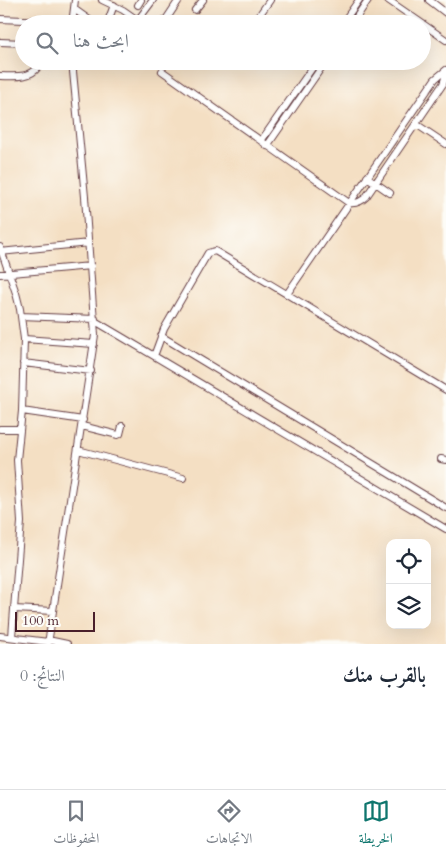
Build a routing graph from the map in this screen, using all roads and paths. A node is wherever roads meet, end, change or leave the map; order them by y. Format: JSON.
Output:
{"nodes":[{"id":1,"x":75,"y":0,"type":"edge"},
{"id":2,"x":102,"y":0,"type":"edge"},
{"id":3,"x":153,"y":0,"type":"edge"},
{"id":4,"x":179,"y":0,"type":"edge"},
{"id":5,"x":203,"y":0,"type":"edge"},
{"id":6,"x":270,"y":0,"type":"edge"},
{"id":7,"x":359,"y":0,"type":"edge"},
{"id":8,"x":368,"y":0,"type":"edge"},
{"id":9,"x":388,"y":0,"type":"edge"},
{"id":10,"x":429,"y":0,"type":"edge"},
{"id":11,"x":114,"y":5,"type":"junction"},
{"id":12,"x":74,"y":9,"type":"junction"},
{"id":13,"x":195,"y":10,"type":"dead end"},
{"id":14,"x":446,"y":12,"type":"edge"},
{"id":15,"x":73,"y":15,"type":"edge"},
{"id":16,"x":82,"y":15,"type":"edge"},
{"id":17,"x":110,"y":15,"type":"edge"},
{"id":18,"x":130,"y":15,"type":"edge"},
{"id":19,"x":145,"y":15,"type":"edge"},
{"id":20,"x":169,"y":15,"type":"edge"},
{"id":21,"x":260,"y":15,"type":"edge"},
{"id":22,"x":348,"y":15,"type":"edge"},
{"id":23,"x":358,"y":15,"type":"edge"},
{"id":24,"x":410,"y":15,"type":"edge"},
{"id":25,"x":0,"y":19,"type":"edge"},
{"id":26,"x":15,"y":20,"type":"edge"},
{"id":27,"x":431,"y":30,"type":"edge"},
{"id":28,"x":446,"y":40,"type":"edge"},
{"id":29,"x":0,"y":42,"type":"edge"},
{"id":30,"x":15,"y":43,"type":"edge"},
{"id":31,"x":35,"y":70,"type":"edge"},
{"id":32,"x":73,"y":70,"type":"edge"},
{"id":33,"x":310,"y":70,"type":"edge"},
{"id":34,"x":319,"y":70,"type":"edge"},
{"id":35,"x":162,"y":71,"type":"dead end"},
{"id":36,"x":445,"y":71,"type":"edge"},
{"id":37,"x":0,"y":76,"type":"edge"},
{"id":38,"x":416,"y":124,"type":"junction"},
{"id":39,"x":403,"y":125,"type":"junction"},
{"id":40,"x":411,"y":131,"type":"junction"},
{"id":41,"x":264,"y":143,"type":"junction"},
{"id":42,"x":446,"y":144,"type":"edge"},
{"id":43,"x":367,"y":177,"type":"junction"},
{"id":44,"x":376,"y":184,"type":"junction"},
{"id":45,"x":390,"y":193,"type":"dead end"},
{"id":46,"x":349,"y":203,"type":"junction"},
{"id":47,"x":89,"y":242,"type":"junction"},
{"id":48,"x":1,"y":250,"type":"edge"},
{"id":49,"x":91,"y":266,"type":"junction"},
{"id":50,"x":9,"y":272,"type":"junction"},
{"id":51,"x":0,"y":274,"type":"edge"},
{"id":52,"x":287,"y":294,"type":"junction"},
{"id":53,"x":21,"y":316,"type":"junction"},
{"id":54,"x":95,"y":320,"type":"junction"},
{"id":55,"x":160,"y":336,"type":"junction"},
{"id":56,"x":24,"y":339,"type":"junction"},
{"id":57,"x":94,"y":344,"type":"junction"},
{"id":58,"x":154,"y":356,"type":"junction"},
{"id":59,"x":23,"y":363,"type":"junction"},
{"id":60,"x":90,"y":371,"type":"junction"},
{"id":61,"x":446,"y":390,"type":"edge"},
{"id":62,"x":22,"y":411,"type":"junction"},
{"id":63,"x":82,"y":423,"type":"junction"},
{"id":64,"x":122,"y":426,"type":"dead end"},
{"id":65,"x":0,"y":429,"type":"edge"},
{"id":66,"x":19,"y":429,"type":"junction"},
{"id":67,"x":78,"y":450,"type":"junction"},
{"id":68,"x":183,"y":478,"type":"dead end"},
{"id":69,"x":446,"y":508,"type":"edge"},
{"id":70,"x":446,"y":529,"type":"edge"},
{"id":71,"x":14,"y":609,"type":"junction"},
{"id":72,"x":53,"y":611,"type":"junction"},
{"id":73,"x":0,"y":636,"type":"edge"},
{"id":74,"x":12,"y":637,"type":"junction"},
{"id":75,"x":48,"y":642,"type":"edge"},
{"id":76,"x":67,"y":644,"type":"edge"}],
"edges":[{"from":1,"to":12,"type":"street"},
{"from":2,"to":11,"type":"street"},
{"from":3,"to":19,"type":"street"},
{"from":4,"to":20,"type":"street"},
{"from":5,"to":13,"type":"street"},
{"from":6,"to":21,"type":"street"},
{"from":7,"to":22,"type":"street"},
{"from":8,"to":23,"type":"street"},
{"from":9,"to":24,"type":"street"},
{"from":10,"to":14,"type":"street"},
{"from":11,"to":17,"type":"street"},
{"from":11,"to":18,"type":"street"},
{"from":12,"to":15,"type":"street"},
{"from":12,"to":16,"type":"street"},
{"from":25,"to":26,"type":"street"},
{"from":27,"to":28,"type":"street"},
{"from":29,"to":30,"type":"street"},
{"from":31,"to":37,"type":"street"},
{"from":32,"to":47,"type":"street"},
{"from":33,"to":41,"type":"street"},
{"from":34,"to":41,"type":"street"},
{"from":35,"to":41,"type":"street"},
{"from":36,"to":38,"type":"street"},
{"from":36,"to":39,"type":"street"},
{"from":38,"to":40,"type":"street"},
{"from":38,"to":42,"type":"street"},
{"from":39,"to":40,"type":"street"},
{"from":39,"to":43,"type":"street"},
{"from":40,"to":44,"type":"street"},
{"from":41,"to":46,"type":"street"},
{"from":43,"to":44,"type":"street"},
{"from":43,"to":46,"type":"street"},
{"from":44,"to":45,"type":"street"},
{"from":44,"to":46,"type":"street"},
{"from":46,"to":52,"type":"street"},
{"from":47,"to":48,"type":"street"},
{"from":47,"to":49,"type":"street"},
{"from":48,"to":50,"type":"street"},
{"from":49,"to":50,"type":"street"},
{"from":49,"to":54,"type":"street"},
{"from":50,"to":51,"type":"street"},
{"from":50,"to":53,"type":"street"},
{"from":52,"to":55,"type":"street"},
{"from":52,"to":61,"type":"street"},
{"from":53,"to":54,"type":"street"},
{"from":53,"to":56,"type":"street"},
{"from":54,"to":57,"type":"street"},
{"from":54,"to":58,"type":"street"},
{"from":55,"to":58,"type":"street"},
{"from":55,"to":69,"type":"street"},
{"from":56,"to":57,"type":"street"},
{"from":56,"to":59,"type":"street"},
{"from":57,"to":60,"type":"street"},
{"from":58,"to":70,"type":"street"},
{"from":59,"to":60,"type":"street"},
{"from":59,"to":62,"type":"street"},
{"from":60,"to":63,"type":"street"},
{"from":62,"to":63,"type":"street"},
{"from":62,"to":66,"type":"street"},
{"from":63,"to":64,"type":"street"},
{"from":63,"to":67,"type":"street"},
{"from":65,"to":66,"type":"street"},
{"from":66,"to":71,"type":"street"},
{"from":67,"to":68,"type":"street"},
{"from":67,"to":72,"type":"street"},
{"from":71,"to":72,"type":"street"},
{"from":71,"to":74,"type":"street"},
{"from":72,"to":75,"type":"street"},
{"from":73,"to":74,"type":"street"},
{"from":74,"to":75,"type":"street"},
{"from":75,"to":76,"type":"street"}]}
